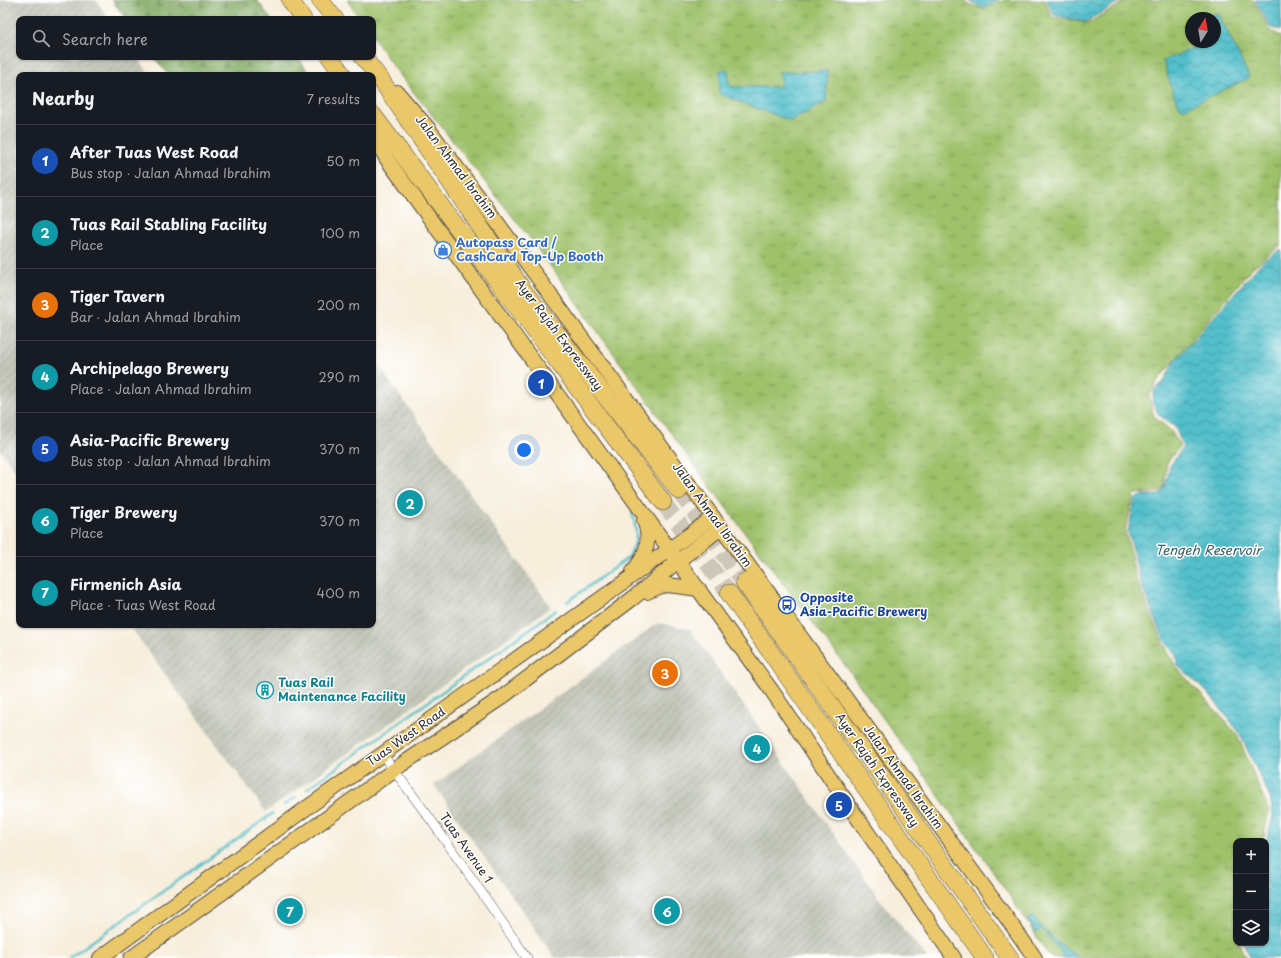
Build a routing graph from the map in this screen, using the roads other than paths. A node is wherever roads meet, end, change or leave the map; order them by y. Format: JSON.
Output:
{"nodes":[{"id":1,"x":290,"y":0,"type":"edge"},
{"id":2,"x":320,"y":0,"type":"edge"},
{"id":3,"x":301,"y":16,"type":"edge"},
{"id":4,"x":332,"y":16,"type":"edge"},
{"id":5,"x":332,"y":60,"type":"edge"},
{"id":6,"x":365,"y":60,"type":"edge"},
{"id":7,"x":341,"y":72,"type":"edge"},
{"id":8,"x":375,"y":72,"type":"edge"},
{"id":9,"x":376,"y":74,"type":"edge"},
{"id":10,"x":381,"y":80,"type":"junction"},
{"id":11,"x":376,"y":119,"type":"edge"},
{"id":12,"x":376,"y":139,"type":"edge"},
{"id":13,"x":679,"y":491,"type":"tunnel mouth"},
{"id":14,"x":663,"y":502,"type":"tunnel mouth"},
{"id":15,"x":641,"y":511,"type":"junction"},
{"id":16,"x":717,"y":522,"type":"junction"},
{"id":17,"x":673,"y":556,"type":"junction"},
{"id":18,"x":744,"y":582,"type":"tunnel mouth"},
{"id":19,"x":620,"y":585,"type":"junction"},
{"id":20,"x":699,"y":589,"type":"junction"},
{"id":21,"x":729,"y":593,"type":"tunnel mouth"},
{"id":22,"x":632,"y":599,"type":"junction"},
{"id":23,"x":382,"y":754,"type":"junction"},
{"id":24,"x":394,"y":769,"type":"junction"},
{"id":25,"x":100,"y":958,"type":"edge"},
{"id":26,"x":131,"y":958,"type":"edge"},
{"id":27,"x":528,"y":958,"type":"edge"},
{"id":28,"x":954,"y":958,"type":"edge"},
{"id":29,"x":985,"y":958,"type":"edge"},
{"id":30,"x":1010,"y":958,"type":"edge"},
{"id":31,"x":1035,"y":958,"type":"edge"}],
"edges":[{"from":1,"to":3,"type":"highway"},
{"from":2,"to":4,"type":"highway"},
{"from":5,"to":7,"type":"highway"},
{"from":6,"to":8,"type":"highway","name":"Ayer Rajah Expressway"},
{"from":9,"to":10,"type":"highway","name":"Ayer Rajah Expressway"},
{"from":10,"to":13,"type":"highway","name":"Ayer Rajah Expressway"},
{"from":10,"to":16,"type":"main road","name":"Jalan Ahmad Ibrahim"},
{"from":11,"to":14,"type":"highway","name":"Ayer Rajah Expressway"},
{"from":12,"to":15,"type":"main road"},
{"from":15,"to":17,"type":"main road"},
{"from":15,"to":19,"type":"main road"},
{"from":16,"to":17,"type":"main road","name":"Tuas West Road"},
{"from":16,"to":31,"type":"main road","name":"Jalan Ahmad Ibrahim"},
{"from":17,"to":19,"type":"main road","name":"Tuas West Road"},
{"from":17,"to":20,"type":"main road"},
{"from":17,"to":22,"type":"main road","name":"Tuas West Road"},
{"from":18,"to":30,"type":"highway","name":"Ayer Rajah Expressway"},
{"from":19,"to":23,"type":"main road","name":"Tuas West Road"},
{"from":20,"to":22,"type":"main road"},
{"from":20,"to":28,"type":"main road"},
{"from":21,"to":29,"type":"highway","name":"Ayer Rajah Expressway"},
{"from":22,"to":24,"type":"main road","name":"Tuas West Road"},
{"from":23,"to":24,"type":"street","name":"Tuas Avenue 1"},
{"from":23,"to":25,"type":"main road","name":"Tuas West Road"},
{"from":24,"to":26,"type":"main road","name":"Tuas West Road"},
{"from":24,"to":27,"type":"street","name":"Tuas Avenue 1"}]}
